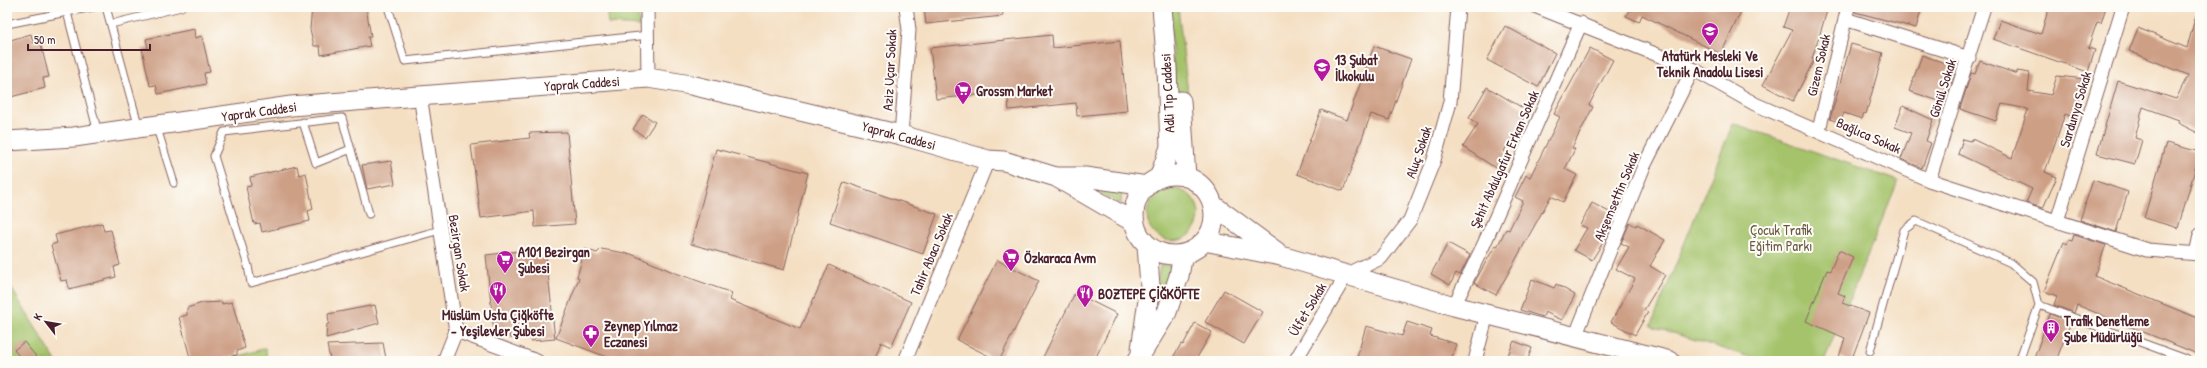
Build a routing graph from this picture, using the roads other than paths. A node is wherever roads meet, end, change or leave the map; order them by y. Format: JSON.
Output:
{"nodes":[{"id":1,"x":94,"y":7,"type":"edge"},
{"id":2,"x":106,"y":7,"type":"edge"},
{"id":3,"x":181,"y":7,"type":"edge"},
{"id":4,"x":388,"y":7,"type":"edge"},
{"id":5,"x":648,"y":7,"type":"edge"},
{"id":6,"x":906,"y":7,"type":"edge"},
{"id":7,"x":1162,"y":7,"type":"edge"},
{"id":8,"x":1174,"y":7,"type":"edge"},
{"id":9,"x":1458,"y":7,"type":"edge"},
{"id":10,"x":1537,"y":7,"type":"edge"},
{"id":11,"x":1984,"y":7,"type":"edge"},
{"id":12,"x":2122,"y":7,"type":"edge"},
{"id":13,"x":67,"y":12,"type":"junction"},
{"id":14,"x":1846,"y":13,"type":"edge"},
{"id":15,"x":1581,"y":23,"type":"junction"},
{"id":16,"x":7,"y":24,"type":"edge"},
{"id":17,"x":111,"y":24,"type":"junction"},
{"id":18,"x":649,"y":35,"type":"junction"},
{"id":19,"x":1969,"y":58,"type":"junction"},
{"id":20,"x":1693,"y":70,"type":"junction"},
{"id":21,"x":648,"y":78,"type":"junction"},
{"id":22,"x":420,"y":95,"type":"junction"},
{"id":23,"x":303,"y":122,"type":"junction"},
{"id":24,"x":148,"y":126,"type":"junction"},
{"id":25,"x":1819,"y":130,"type":"junction"},
{"id":26,"x":98,"y":133,"type":"junction"},
{"id":27,"x":901,"y":135,"type":"junction"},
{"id":28,"x":7,"y":141,"type":"edge"},
{"id":29,"x":351,"y":149,"type":"junction"},
{"id":30,"x":988,"y":160,"type":"junction"},
{"id":31,"x":1056,"y":177,"type":"junction"},
{"id":32,"x":1186,"y":177,"type":"junction"},
{"id":33,"x":1930,"y":180,"type":"junction"},
{"id":34,"x":1153,"y":182,"type":"junction"},
{"id":35,"x":174,"y":183,"type":"dead end"},
{"id":36,"x":1213,"y":205,"type":"junction"},
{"id":37,"x":369,"y":214,"type":"dead end"},
{"id":38,"x":2057,"y":221,"type":"junction"},
{"id":39,"x":1135,"y":223,"type":"junction"},
{"id":40,"x":440,"y":230,"type":"junction"},
{"id":41,"x":2200,"y":235,"type":"edge"},
{"id":42,"x":1204,"y":241,"type":"junction"},
{"id":43,"x":1147,"y":245,"type":"junction"},
{"id":44,"x":1183,"y":254,"type":"junction"},
{"id":45,"x":2198,"y":254,"type":"edge"},
{"id":46,"x":1281,"y":256,"type":"junction"},
{"id":47,"x":1347,"y":274,"type":"junction"},
{"id":48,"x":2039,"y":305,"type":"junction"},
{"id":49,"x":1454,"y":306,"type":"junction"},
{"id":50,"x":1487,"y":314,"type":"junction"},
{"id":51,"x":456,"y":331,"type":"junction"},
{"id":52,"x":1575,"y":337,"type":"junction"},
{"id":53,"x":1870,"y":351,"type":"dead end"},
{"id":54,"x":1637,"y":357,"type":"edge"},
{"id":55,"x":1138,"y":359,"type":"edge"},
{"id":56,"x":444,"y":361,"type":"edge"},
{"id":57,"x":537,"y":361,"type":"edge"},
{"id":58,"x":905,"y":361,"type":"edge"},
{"id":59,"x":1295,"y":361,"type":"edge"},
{"id":60,"x":1475,"y":361,"type":"edge"},
{"id":61,"x":1670,"y":361,"type":"edge"},
{"id":62,"x":2019,"y":361,"type":"edge"},
{"id":63,"x":2185,"y":361,"type":"edge"}],
"edges":[{"from":1,"to":13,"type":"lane"},
{"from":2,"to":17,"type":"lane"},
{"from":3,"to":17,"type":"lane"},
{"from":4,"to":18,"type":"lane"},
{"from":5,"to":18,"type":"street"},
{"from":6,"to":27,"type":"street","name":"Aziz Uçar Sokak"},
{"from":7,"to":34,"type":"street","name":"Adli Tıp Caddesi"},
{"from":8,"to":32,"type":"street","name":"Adli Tıp Caddesi"},
{"from":9,"to":47,"type":"street","name":"Aluç Sokak"},
{"from":10,"to":15,"type":"street","name":"Bağlıca Sokak"},
{"from":11,"to":19,"type":"street","name":"Gönül Sokak"},
{"from":12,"to":38,"type":"street","name":"Sardunya Sokak"},
{"from":13,"to":16,"type":"lane"},
{"from":13,"to":26,"type":"lane"},
{"from":14,"to":19,"type":"street"},
{"from":14,"to":25,"type":"street","name":"Gizem Sokak"},
{"from":15,"to":20,"type":"street","name":"Bağlıca Sokak"},
{"from":15,"to":49,"type":"street","name":"Şehit Abdulgafur Erkan Sokak"},
{"from":17,"to":24,"type":"lane"},
{"from":18,"to":21,"type":"street"},
{"from":19,"to":33,"type":"street","name":"Gönül Sokak"},
{"from":20,"to":25,"type":"street","name":"Bağlıca Sokak"},
{"from":20,"to":52,"type":"street","name":"Akşemsettin Sokak"},
{"from":21,"to":22,"type":"street","name":"Yaprak Caddesi"},
{"from":21,"to":27,"type":"street","name":"Yaprak Caddesi"},
{"from":22,"to":24,"type":"street","name":"Yaprak Caddesi"},
{"from":22,"to":40,"type":"street","name":"Bezirgan Sokak"},
{"from":23,"to":29,"type":"lane"},
{"from":23,"to":29,"type":"lane"},
{"from":23,"to":40,"type":"lane"},
{"from":24,"to":26,"type":"street","name":"Yaprak Caddesi"},
{"from":24,"to":35,"type":"lane"},
{"from":25,"to":33,"type":"street","name":"Bağlıca Sokak"},
{"from":26,"to":28,"type":"street","name":"Yaprak Caddesi"},
{"from":27,"to":30,"type":"street","name":"Yaprak Caddesi"},
{"from":29,"to":37,"type":"lane"},
{"from":30,"to":31,"type":"street","name":"Yaprak Caddesi"},
{"from":30,"to":58,"type":"street","name":"Tahir Abacı Sokak"},
{"from":31,"to":34,"type":"street"},
{"from":31,"to":39,"type":"street","name":"Yaprak Caddesi"},
{"from":32,"to":34,"type":"street"},
{"from":32,"to":36,"type":"street"},
{"from":33,"to":38,"type":"street","name":"Bağlıca Sokak"},
{"from":34,"to":39,"type":"street","name":"Adli Tıp Caddesi"},
{"from":36,"to":42,"type":"street"},
{"from":36,"to":46,"type":"street"},
{"from":38,"to":45,"type":"street","name":"Bağlıca Sokak"},
{"from":39,"to":43,"type":"street"},
{"from":40,"to":51,"type":"street","name":"Bezirgan Sokak"},
{"from":41,"to":45,"type":"street"},
{"from":42,"to":44,"type":"street"},
{"from":42,"to":46,"type":"street"},
{"from":43,"to":44,"type":"street"},
{"from":43,"to":55,"type":"street"},
{"from":44,"to":55,"type":"street"},
{"from":46,"to":47,"type":"street"},
{"from":47,"to":49,"type":"street"},
{"from":47,"to":59,"type":"street","name":"Ülfet Sokak"},
{"from":48,"to":53,"type":"lane"},
{"from":48,"to":62,"type":"lane"},
{"from":48,"to":63,"type":"lane"},
{"from":49,"to":50,"type":"street"},
{"from":50,"to":52,"type":"street"},
{"from":50,"to":60,"type":"street"},
{"from":51,"to":56,"type":"street"},
{"from":51,"to":57,"type":"street"},
{"from":52,"to":54,"type":"street"},
{"from":54,"to":61,"type":"street"}]}
